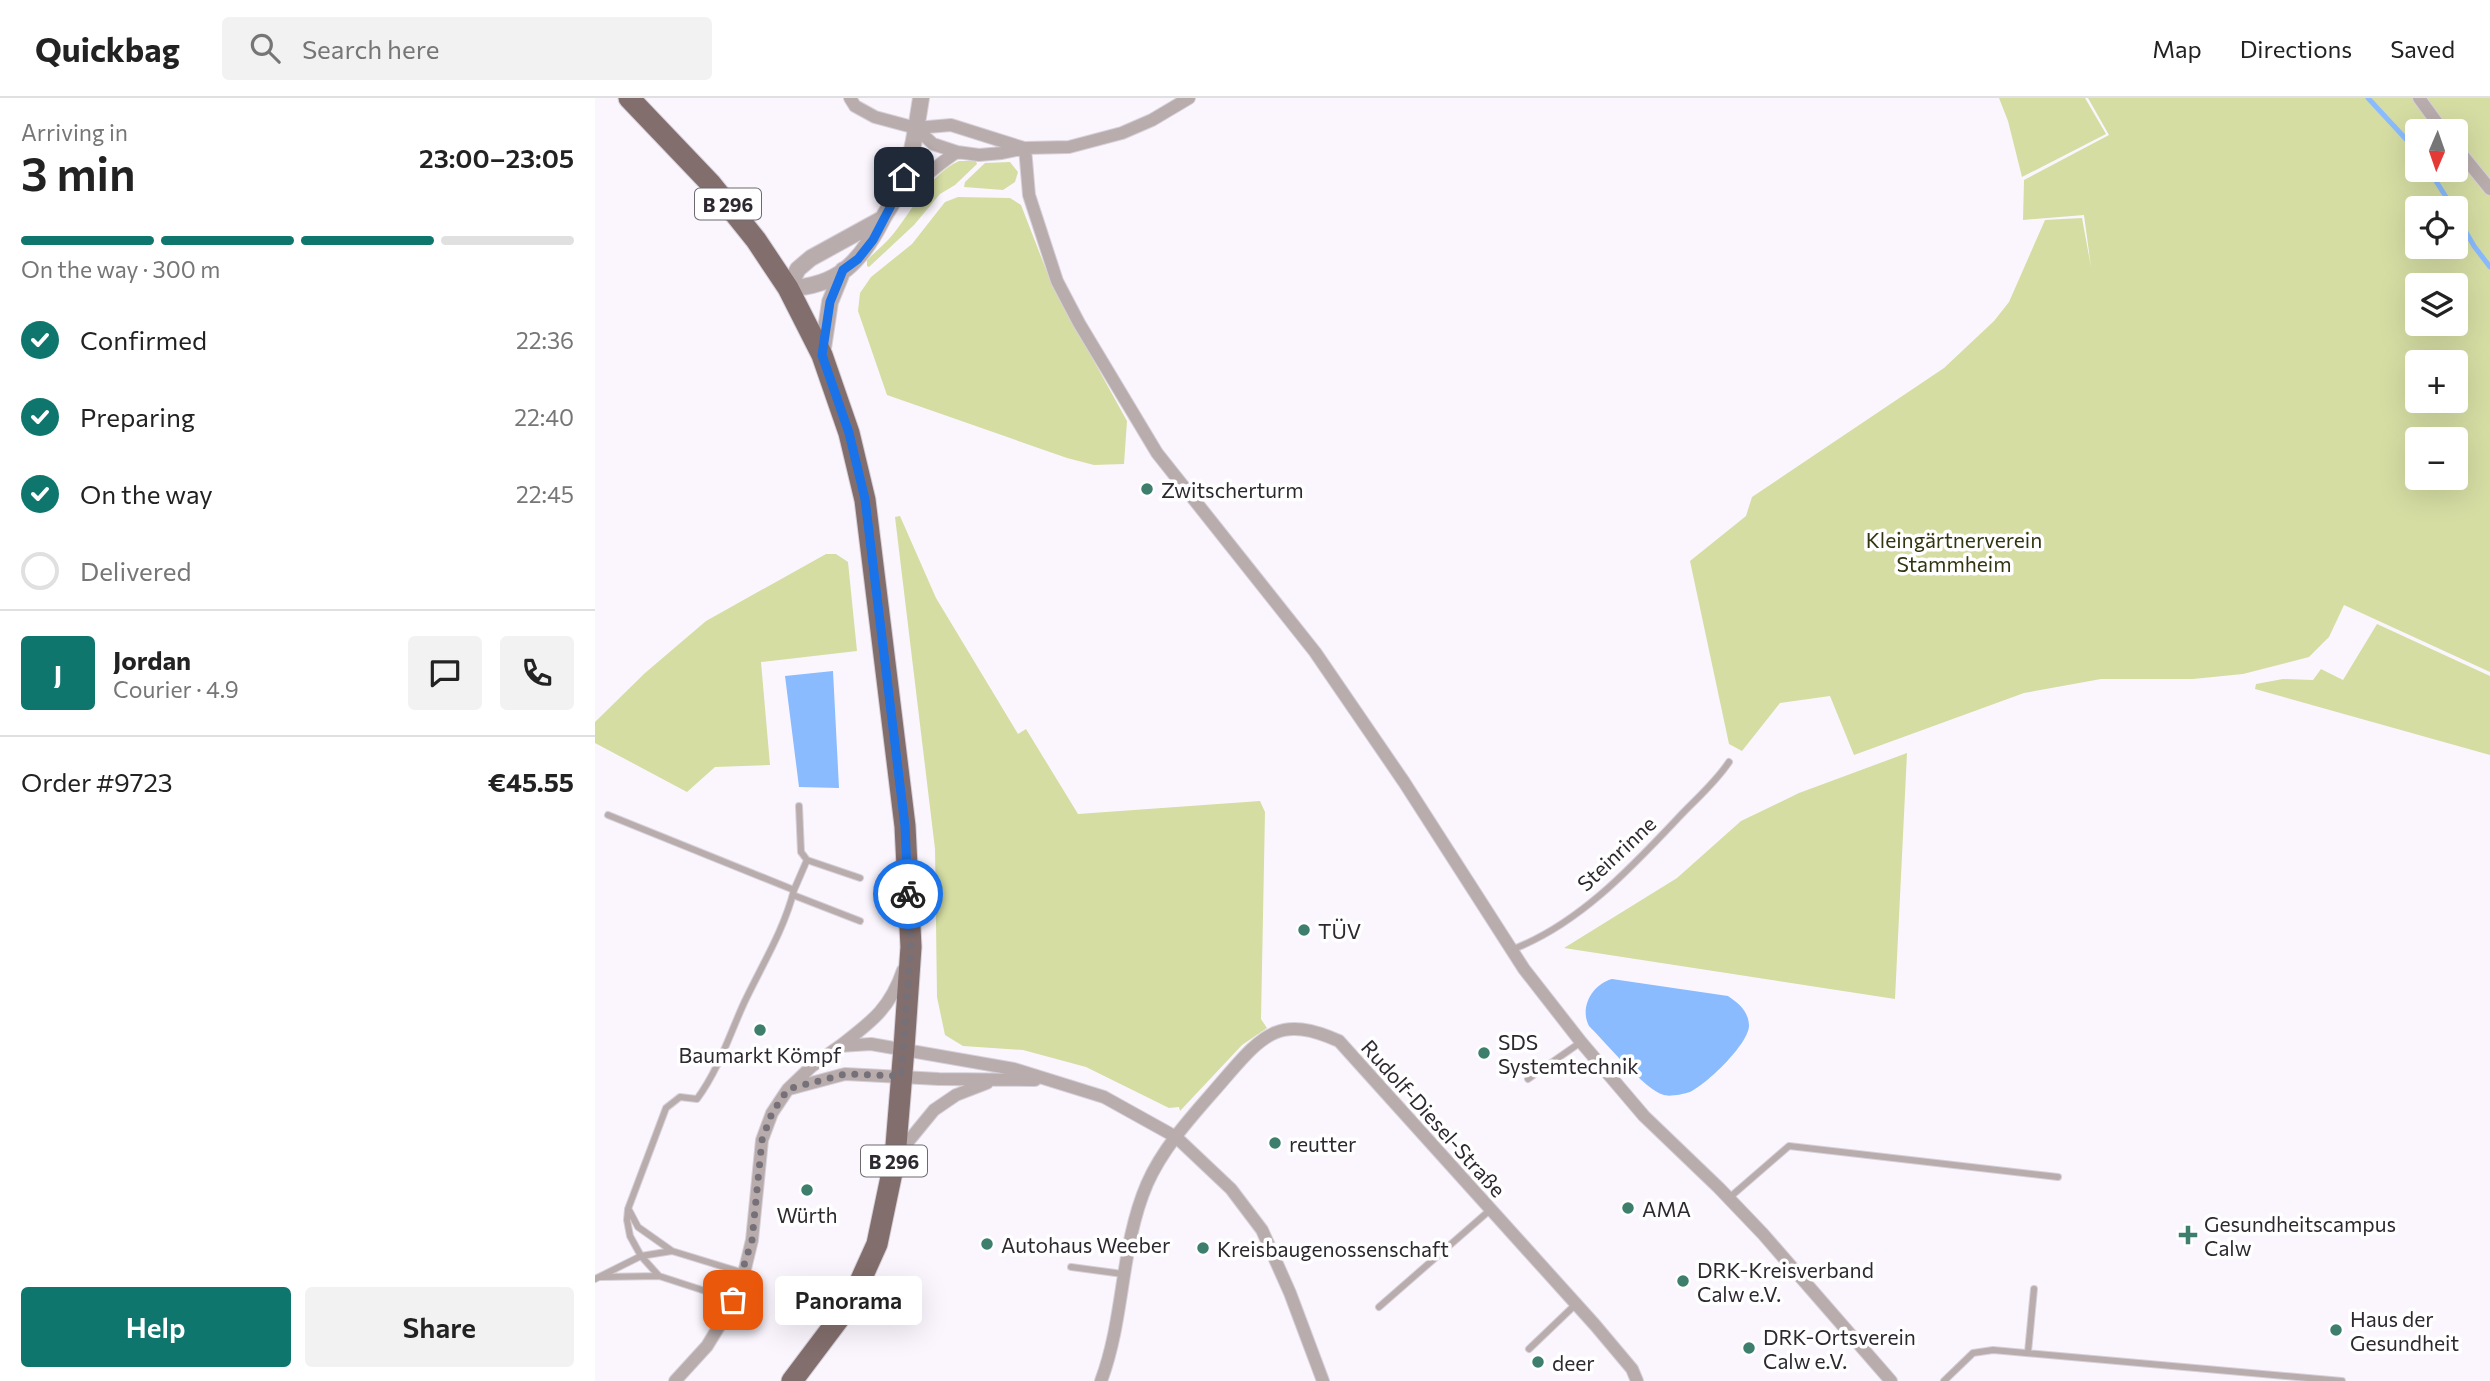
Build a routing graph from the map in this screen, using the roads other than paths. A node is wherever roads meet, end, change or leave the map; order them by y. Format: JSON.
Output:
{"nodes":[{"id":1,"x":629,"y":98,"type":"edge"},
{"id":2,"x":850,"y":98,"type":"edge"},
{"id":3,"x":921,"y":98,"type":"edge"},
{"id":4,"x":1189,"y":98,"type":"edge"},
{"id":5,"x":2419,"y":98,"type":"edge"},
{"id":6,"x":2434,"y":119,"type":"edge"},
{"id":7,"x":916,"y":128,"type":"junction"},
{"id":8,"x":1025,"y":148,"type":"junction"},
{"id":9,"x":957,"y":152,"type":"junction"},
{"id":10,"x":2468,"y":162,"type":"edge"},
{"id":11,"x":2490,"y":189,"type":"edge"},
{"id":12,"x":898,"y":192,"type":"junction"},
{"id":13,"x":882,"y":219,"type":"junction"},
{"id":14,"x":843,"y":270,"type":"junction"},
{"id":15,"x":788,"y":288,"type":"junction"},
{"id":16,"x":822,"y":355,"type":"junction"},
{"id":17,"x":1729,"y":762,"type":"dead end"},
{"id":18,"x":799,"y":806,"type":"dead end"},
{"id":19,"x":608,"y":815,"type":"dead end"},
{"id":20,"x":807,"y":860,"type":"junction"},
{"id":21,"x":860,"y":878,"type":"dead end"},
{"id":22,"x":793,"y":892,"type":"junction"},
{"id":23,"x":860,"y":921,"type":"dead end"},
{"id":24,"x":911,"y":947,"type":"junction"},
{"id":25,"x":1511,"y":950,"type":"junction"},
{"id":26,"x":1581,"y":1042,"type":"junction"},
{"id":27,"x":840,"y":1046,"type":"junction"},
{"id":28,"x":904,"y":1048,"type":"junction"},
{"id":29,"x":901,"y":1076,"type":"junction"},
{"id":30,"x":996,"y":1079,"type":"junction"},
{"id":31,"x":1528,"y":1079,"type":"dead end"},
{"id":32,"x":1046,"y":1080,"type":"junction"},
{"id":33,"x":788,"y":1089,"type":"junction"},
{"id":34,"x":1176,"y":1137,"type":"junction"},
{"id":35,"x":895,"y":1158,"type":"junction"},
{"id":36,"x":2059,"y":1177,"type":"dead end"},
{"id":37,"x":1729,"y":1198,"type":"junction"},
{"id":38,"x":628,"y":1209,"type":"junction"},
{"id":39,"x":1490,"y":1210,"type":"junction"},
{"id":40,"x":672,"y":1251,"type":"junction"},
{"id":41,"x":642,"y":1256,"type":"junction"},
{"id":42,"x":1071,"y":1267,"type":"dead end"},
{"id":43,"x":744,"y":1273,"type":"junction"},
{"id":44,"x":1123,"y":1274,"type":"junction"},
{"id":45,"x":659,"y":1276,"type":"junction"},
{"id":46,"x":597,"y":1278,"type":"edge"},
{"id":47,"x":2034,"y":1289,"type":"dead end"},
{"id":48,"x":733,"y":1300,"type":"junction"},
{"id":49,"x":1576,"y":1304,"type":"junction"},
{"id":50,"x":1379,"y":1307,"type":"dead end"},
{"id":51,"x":1529,"y":1349,"type":"dead end"},
{"id":52,"x":2028,"y":1352,"type":"junction"},
{"id":53,"x":675,"y":1381,"type":"edge"},
{"id":54,"x":792,"y":1381,"type":"edge"},
{"id":55,"x":1101,"y":1381,"type":"edge"},
{"id":56,"x":1323,"y":1381,"type":"edge"},
{"id":57,"x":1637,"y":1381,"type":"edge"},
{"id":58,"x":1891,"y":1381,"type":"edge"},
{"id":59,"x":1944,"y":1381,"type":"edge"},
{"id":60,"x":2342,"y":1381,"type":"edge"}],
"edges":[{"from":1,"to":15,"type":"main road","number":"B 296"},
{"from":2,"to":7,"type":"street"},
{"from":3,"to":7,"type":"street"},
{"from":4,"to":8,"type":"street"},
{"from":5,"to":6,"type":"street"},
{"from":7,"to":8,"type":"street"},
{"from":7,"to":9,"type":"street"},
{"from":7,"to":12,"type":"street"},
{"from":8,"to":9,"type":"street"},
{"from":8,"to":25,"type":"street"},
{"from":9,"to":12,"type":"street"},
{"from":10,"to":11,"type":"street"},
{"from":12,"to":13,"type":"street"},
{"from":13,"to":14,"type":"street"},
{"from":13,"to":15,"type":"street"},
{"from":14,"to":15,"type":"street"},
{"from":14,"to":16,"type":"street"},
{"from":15,"to":16,"type":"main road","number":"B 296"},
{"from":16,"to":24,"type":"main road","number":"B 296"},
{"from":17,"to":25,"type":"lane","name":"Steinrinne"},
{"from":18,"to":20,"type":"lane"},
{"from":19,"to":22,"type":"lane"},
{"from":20,"to":21,"type":"lane"},
{"from":20,"to":22,"type":"lane"},
{"from":22,"to":23,"type":"lane"},
{"from":22,"to":38,"type":"lane"},
{"from":24,"to":27,"type":"street"},
{"from":24,"to":28,"type":"main road","number":"B 296"},
{"from":25,"to":26,"type":"street"},
{"from":26,"to":31,"type":"lane"},
{"from":26,"to":37,"type":"street"},
{"from":27,"to":28,"type":"street"},
{"from":27,"to":33,"type":"street"},
{"from":28,"to":29,"type":"main road","number":"B 296"},
{"from":28,"to":32,"type":"street"},
{"from":29,"to":30,"type":"street"},
{"from":29,"to":33,"type":"street"},
{"from":29,"to":35,"type":"main road","number":"B 296"},
{"from":30,"to":32,"type":"street"},
{"from":30,"to":35,"type":"street"},
{"from":32,"to":34,"type":"street"},
{"from":33,"to":43,"type":"street"},
{"from":34,"to":39,"type":"street","name":"Rudolf-Diesel-Straße"},
{"from":34,"to":44,"type":"street","name":"Rudolf-Diesel-Straße"},
{"from":34,"to":56,"type":"street"},
{"from":35,"to":54,"type":"main road","number":"B 296"},
{"from":36,"to":37,"type":"lane"},
{"from":37,"to":58,"type":"street"},
{"from":38,"to":40,"type":"lane"},
{"from":38,"to":41,"type":"lane"},
{"from":39,"to":49,"type":"street","name":"Rudolf-Diesel-Straße"},
{"from":39,"to":50,"type":"lane"},
{"from":40,"to":41,"type":"lane"},
{"from":40,"to":43,"type":"lane"},
{"from":41,"to":45,"type":"lane"},
{"from":41,"to":46,"type":"lane"},
{"from":42,"to":44,"type":"lane"},
{"from":43,"to":48,"type":"street"},
{"from":44,"to":55,"type":"street","name":"Rudolf-Diesel-Straße"},
{"from":45,"to":46,"type":"lane"},
{"from":45,"to":48,"type":"lane"},
{"from":47,"to":52,"type":"lane"},
{"from":48,"to":53,"type":"street"},
{"from":49,"to":51,"type":"lane"},
{"from":49,"to":57,"type":"street","name":"Rudolf-Diesel-Straße"},
{"from":52,"to":59,"type":"lane"},
{"from":52,"to":60,"type":"lane"}]}
